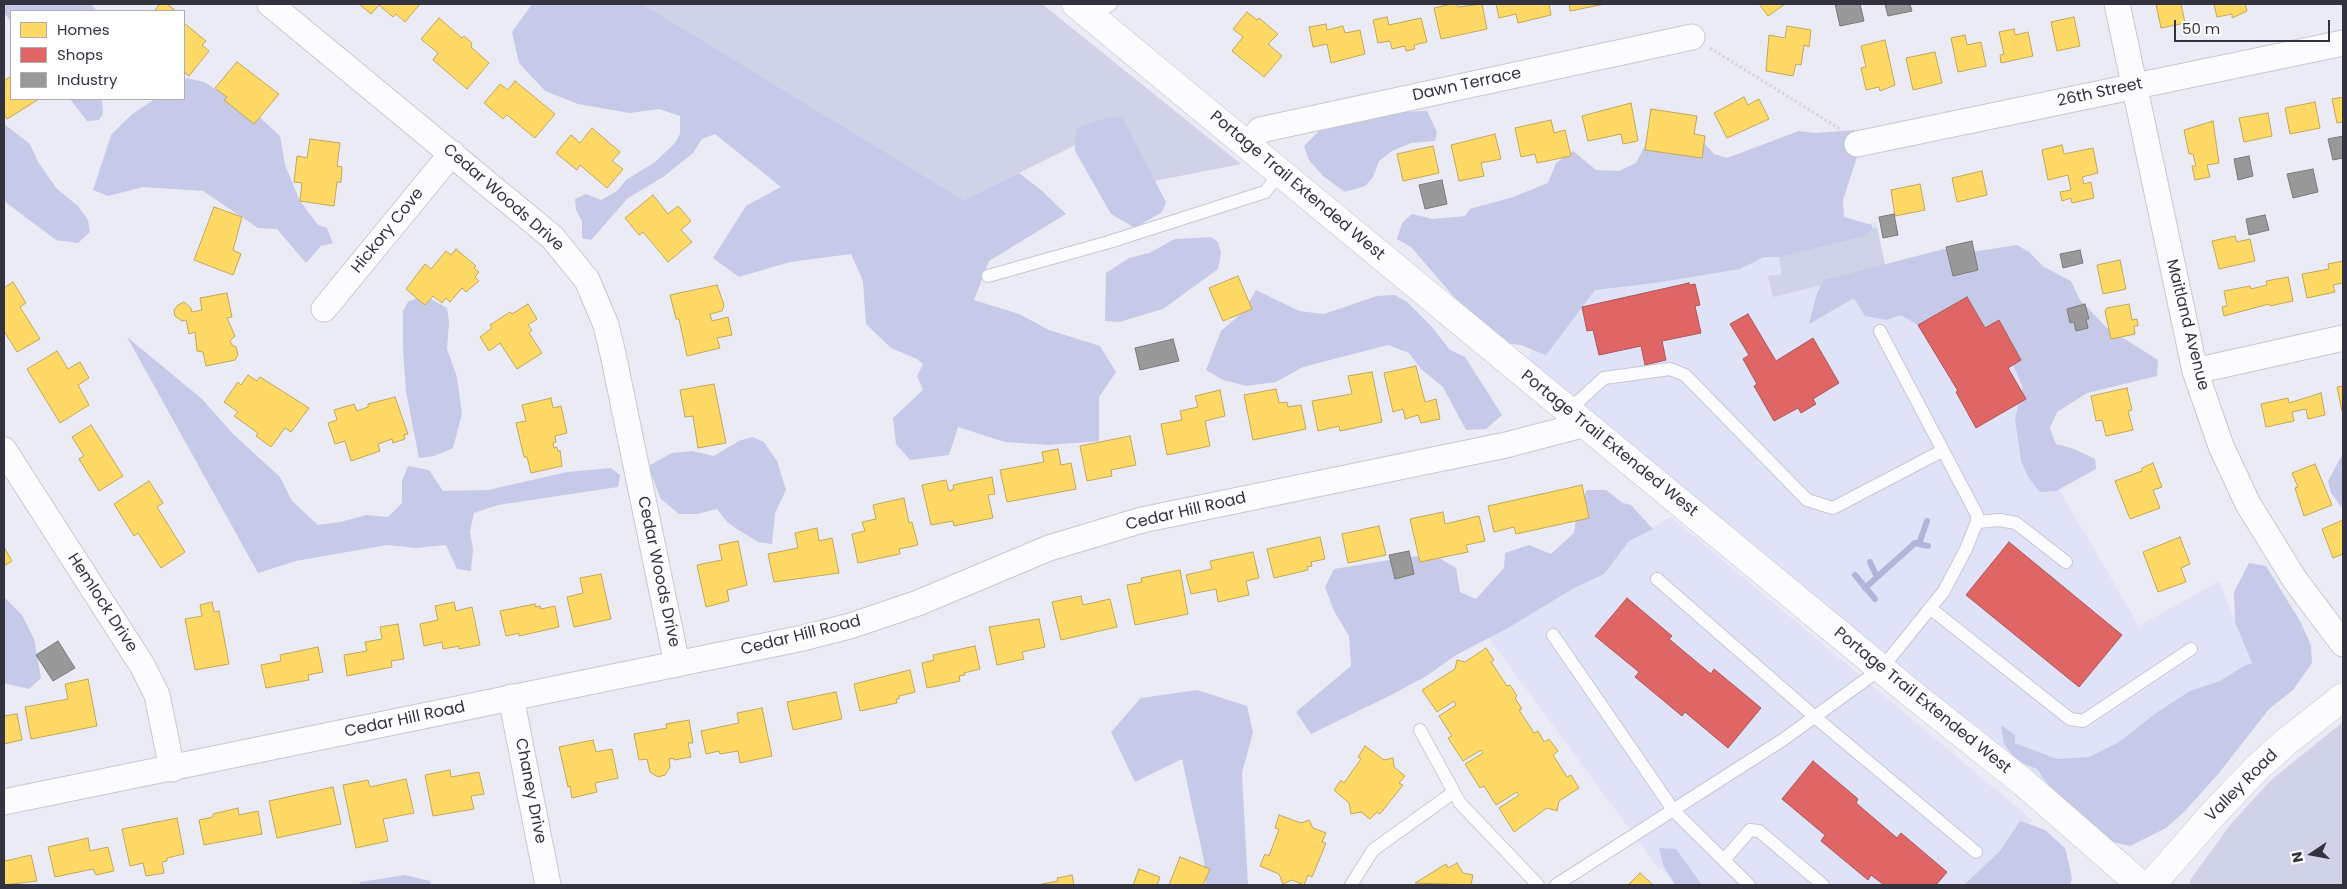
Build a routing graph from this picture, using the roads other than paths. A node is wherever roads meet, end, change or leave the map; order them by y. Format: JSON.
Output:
{"nodes":[{"id":1,"x":270,"y":4,"type":"edge"},
{"id":2,"x":2117,"y":4,"type":"edge"},
{"id":3,"x":1093,"y":8,"type":"edge"},
{"id":4,"x":1692,"y":37,"type":"road end"},
{"id":5,"x":2343,"y":43,"type":"edge"},
{"id":6,"x":2134,"y":86,"type":"junction"},
{"id":7,"x":1860,"y":143,"type":"road end"},
{"id":8,"x":1249,"y":145,"type":"junction"},
{"id":9,"x":452,"y":154,"type":"junction"},
{"id":10,"x":1281,"y":172,"type":"junction"},
{"id":11,"x":988,"y":276,"type":"dead end"},
{"id":12,"x":324,"y":309,"type":"dead end"},
{"id":13,"x":1880,"y":331,"type":"dead end"},
{"id":14,"x":2343,"y":338,"type":"edge"},
{"id":15,"x":2195,"y":371,"type":"junction"},
{"id":16,"x":1577,"y":417,"type":"junction"},
{"id":17,"x":4,"y":450,"type":"edge"},
{"id":18,"x":1942,"y":452,"type":"junction"},
{"id":19,"x":1977,"y":522,"type":"junction"},
{"id":20,"x":2066,"y":562,"type":"dead end"},
{"id":21,"x":1657,"y":579,"type":"dead end"},
{"id":22,"x":1930,"y":608,"type":"junction"},
{"id":23,"x":1553,"y":635,"type":"dead end"},
{"id":24,"x":2343,"y":644,"type":"edge"},
{"id":25,"x":2191,"y":650,"type":"dead end"},
{"id":26,"x":677,"y":664,"type":"junction"},
{"id":27,"x":1882,"y":668,"type":"junction"},
{"id":28,"x":511,"y":697,"type":"junction"},
{"id":29,"x":2343,"y":697,"type":"edge"},
{"id":30,"x":1815,"y":716,"type":"junction"},
{"id":31,"x":1420,"y":730,"type":"dead end"},
{"id":32,"x":172,"y":769,"type":"junction"},
{"id":33,"x":1454,"y":792,"type":"junction"},
{"id":34,"x":4,"y":802,"type":"edge"},
{"id":35,"x":1674,"y":811,"type":"junction"},
{"id":36,"x":1976,"y":852,"type":"dead end"},
{"id":37,"x":1724,"y":860,"type":"junction"},
{"id":38,"x":548,"y":885,"type":"edge"},
{"id":39,"x":1352,"y":885,"type":"edge"},
{"id":40,"x":1538,"y":885,"type":"edge"},
{"id":41,"x":1556,"y":885,"type":"edge"},
{"id":42,"x":1750,"y":885,"type":"edge"},
{"id":43,"x":1823,"y":885,"type":"edge"},
{"id":44,"x":2141,"y":885,"type":"edge"},
{"id":45,"x":2151,"y":885,"type":"edge"}],
"edges":[{"from":1,"to":9,"type":"street","name":"Cedar Woods Drive"},
{"from":2,"to":6,"type":"street","name":"Maitland Avenue"},
{"from":3,"to":8,"type":"main road","name":"Portage Trail Extended West"},
{"from":4,"to":8,"type":"street","name":"Dawn Terrace"},
{"from":5,"to":6,"type":"street","name":"26th Street"},
{"from":6,"to":7,"type":"street","name":"26th Street"},
{"from":6,"to":15,"type":"street","name":"Maitland Avenue"},
{"from":8,"to":10,"type":"main road","name":"Portage Trail Extended West"},
{"from":9,"to":12,"type":"street","name":"Hickory Cove"},
{"from":9,"to":26,"type":"street","name":"Cedar Woods Drive"},
{"from":10,"to":11,"type":"lane"},
{"from":10,"to":16,"type":"main road","name":"Portage Trail Extended West"},
{"from":13,"to":18,"type":"lane"},
{"from":14,"to":15,"type":"street"},
{"from":15,"to":24,"type":"street","name":"Maitland Avenue"},
{"from":16,"to":18,"type":"lane"},
{"from":16,"to":26,"type":"street","name":"Cedar Hill Road"},
{"from":16,"to":27,"type":"main road","name":"Portage Trail Extended West"},
{"from":17,"to":32,"type":"street","name":"Hemlock Drive"},
{"from":18,"to":19,"type":"lane"},
{"from":19,"to":20,"type":"lane"},
{"from":19,"to":22,"type":"lane"},
{"from":21,"to":30,"type":"lane"},
{"from":22,"to":25,"type":"lane"},
{"from":22,"to":27,"type":"lane"},
{"from":23,"to":35,"type":"lane"},
{"from":26,"to":28,"type":"street","name":"Cedar Hill Road"},
{"from":27,"to":30,"type":"lane"},
{"from":27,"to":44,"type":"main road","name":"Portage Trail Extended West"},
{"from":28,"to":32,"type":"street","name":"Cedar Hill Road"},
{"from":28,"to":38,"type":"street","name":"Chaney Drive"},
{"from":29,"to":45,"type":"main road","name":"Valley Road"},
{"from":30,"to":35,"type":"lane"},
{"from":30,"to":36,"type":"lane"},
{"from":31,"to":33,"type":"lane"},
{"from":32,"to":34,"type":"street","name":"Cedar Hill Road"},
{"from":33,"to":39,"type":"lane"},
{"from":33,"to":40,"type":"lane"},
{"from":35,"to":37,"type":"lane"},
{"from":35,"to":41,"type":"lane"},
{"from":37,"to":42,"type":"lane"},
{"from":37,"to":43,"type":"lane"}]}
